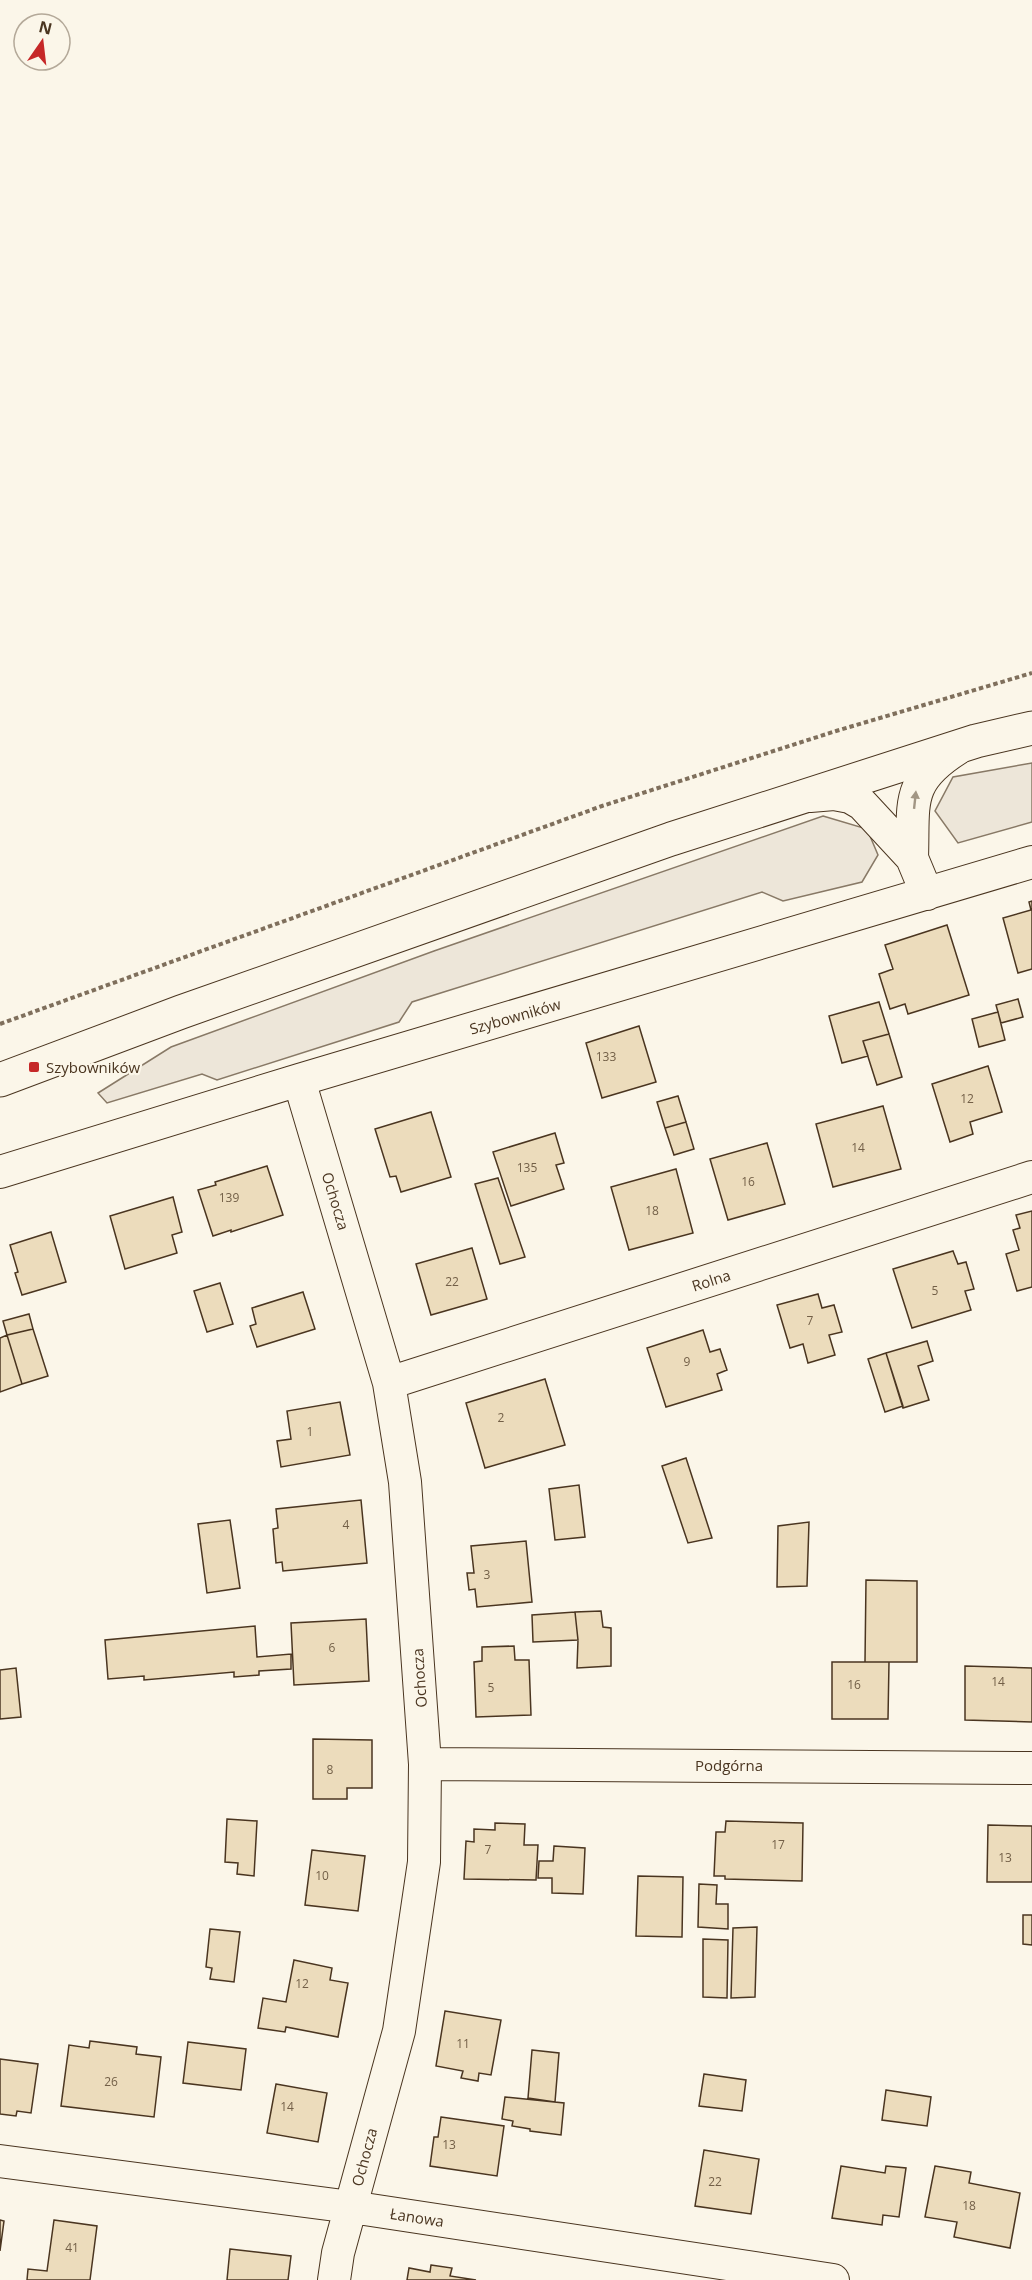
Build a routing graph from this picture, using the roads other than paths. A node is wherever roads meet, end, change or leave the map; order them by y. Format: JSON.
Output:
{"nodes":[{"id":1,"x":1032,"y":728,"type":"edge"},
{"id":2,"x":962,"y":745,"type":"junction"},
{"id":3,"x":806,"y":796,"type":"junction"},
{"id":4,"x":912,"y":858,"type":"junction"},
{"id":5,"x":1032,"y":862,"type":"edge"},
{"id":6,"x":927,"y":894,"type":"junction"},
{"id":7,"x":0,"y":1080,"type":"edge"},
{"id":8,"x":299,"y":1080,"type":"junction"},
{"id":9,"x":0,"y":1172,"type":"edge"},
{"id":10,"x":1032,"y":1177,"type":"edge"},
{"id":11,"x":389,"y":1383,"type":"junction"},
{"id":12,"x":425,"y":1764,"type":"junction"},
{"id":13,"x":1032,"y":1767,"type":"edge"},
{"id":14,"x":0,"y":2161,"type":"edge"},
{"id":15,"x":351,"y":2207,"type":"junction"},
{"id":16,"x":334,"y":2280,"type":"edge"},
{"id":17,"x":833,"y":2280,"type":"edge"}],
"edges":[{"from":1,"to":2,"type":"main road"},
{"from":2,"to":3,"type":"main road"},
{"from":4,"to":2,"type":"street","one_way":true},
{"from":3,"to":4,"type":"street"},
{"from":3,"to":7,"type":"main road"},
{"from":4,"to":6,"type":"street"},
{"from":5,"to":6,"type":"street","name":"Szybowników"},
{"from":6,"to":8,"type":"street","name":"Szybowników"},
{"from":8,"to":9,"type":"street","name":"Szybowników"},
{"from":8,"to":11,"type":"street","name":"Ochocza"},
{"from":10,"to":11,"type":"street","name":"Rolna"},
{"from":11,"to":12,"type":"street","name":"Ochocza"},
{"from":12,"to":13,"type":"street","name":"Podgórna"},
{"from":12,"to":15,"type":"street","name":"Ochocza"},
{"from":14,"to":15,"type":"street","name":"Łanowa"},
{"from":15,"to":16,"type":"street","name":"Ochocza"},
{"from":15,"to":17,"type":"street","name":"Łanowa"}]}
